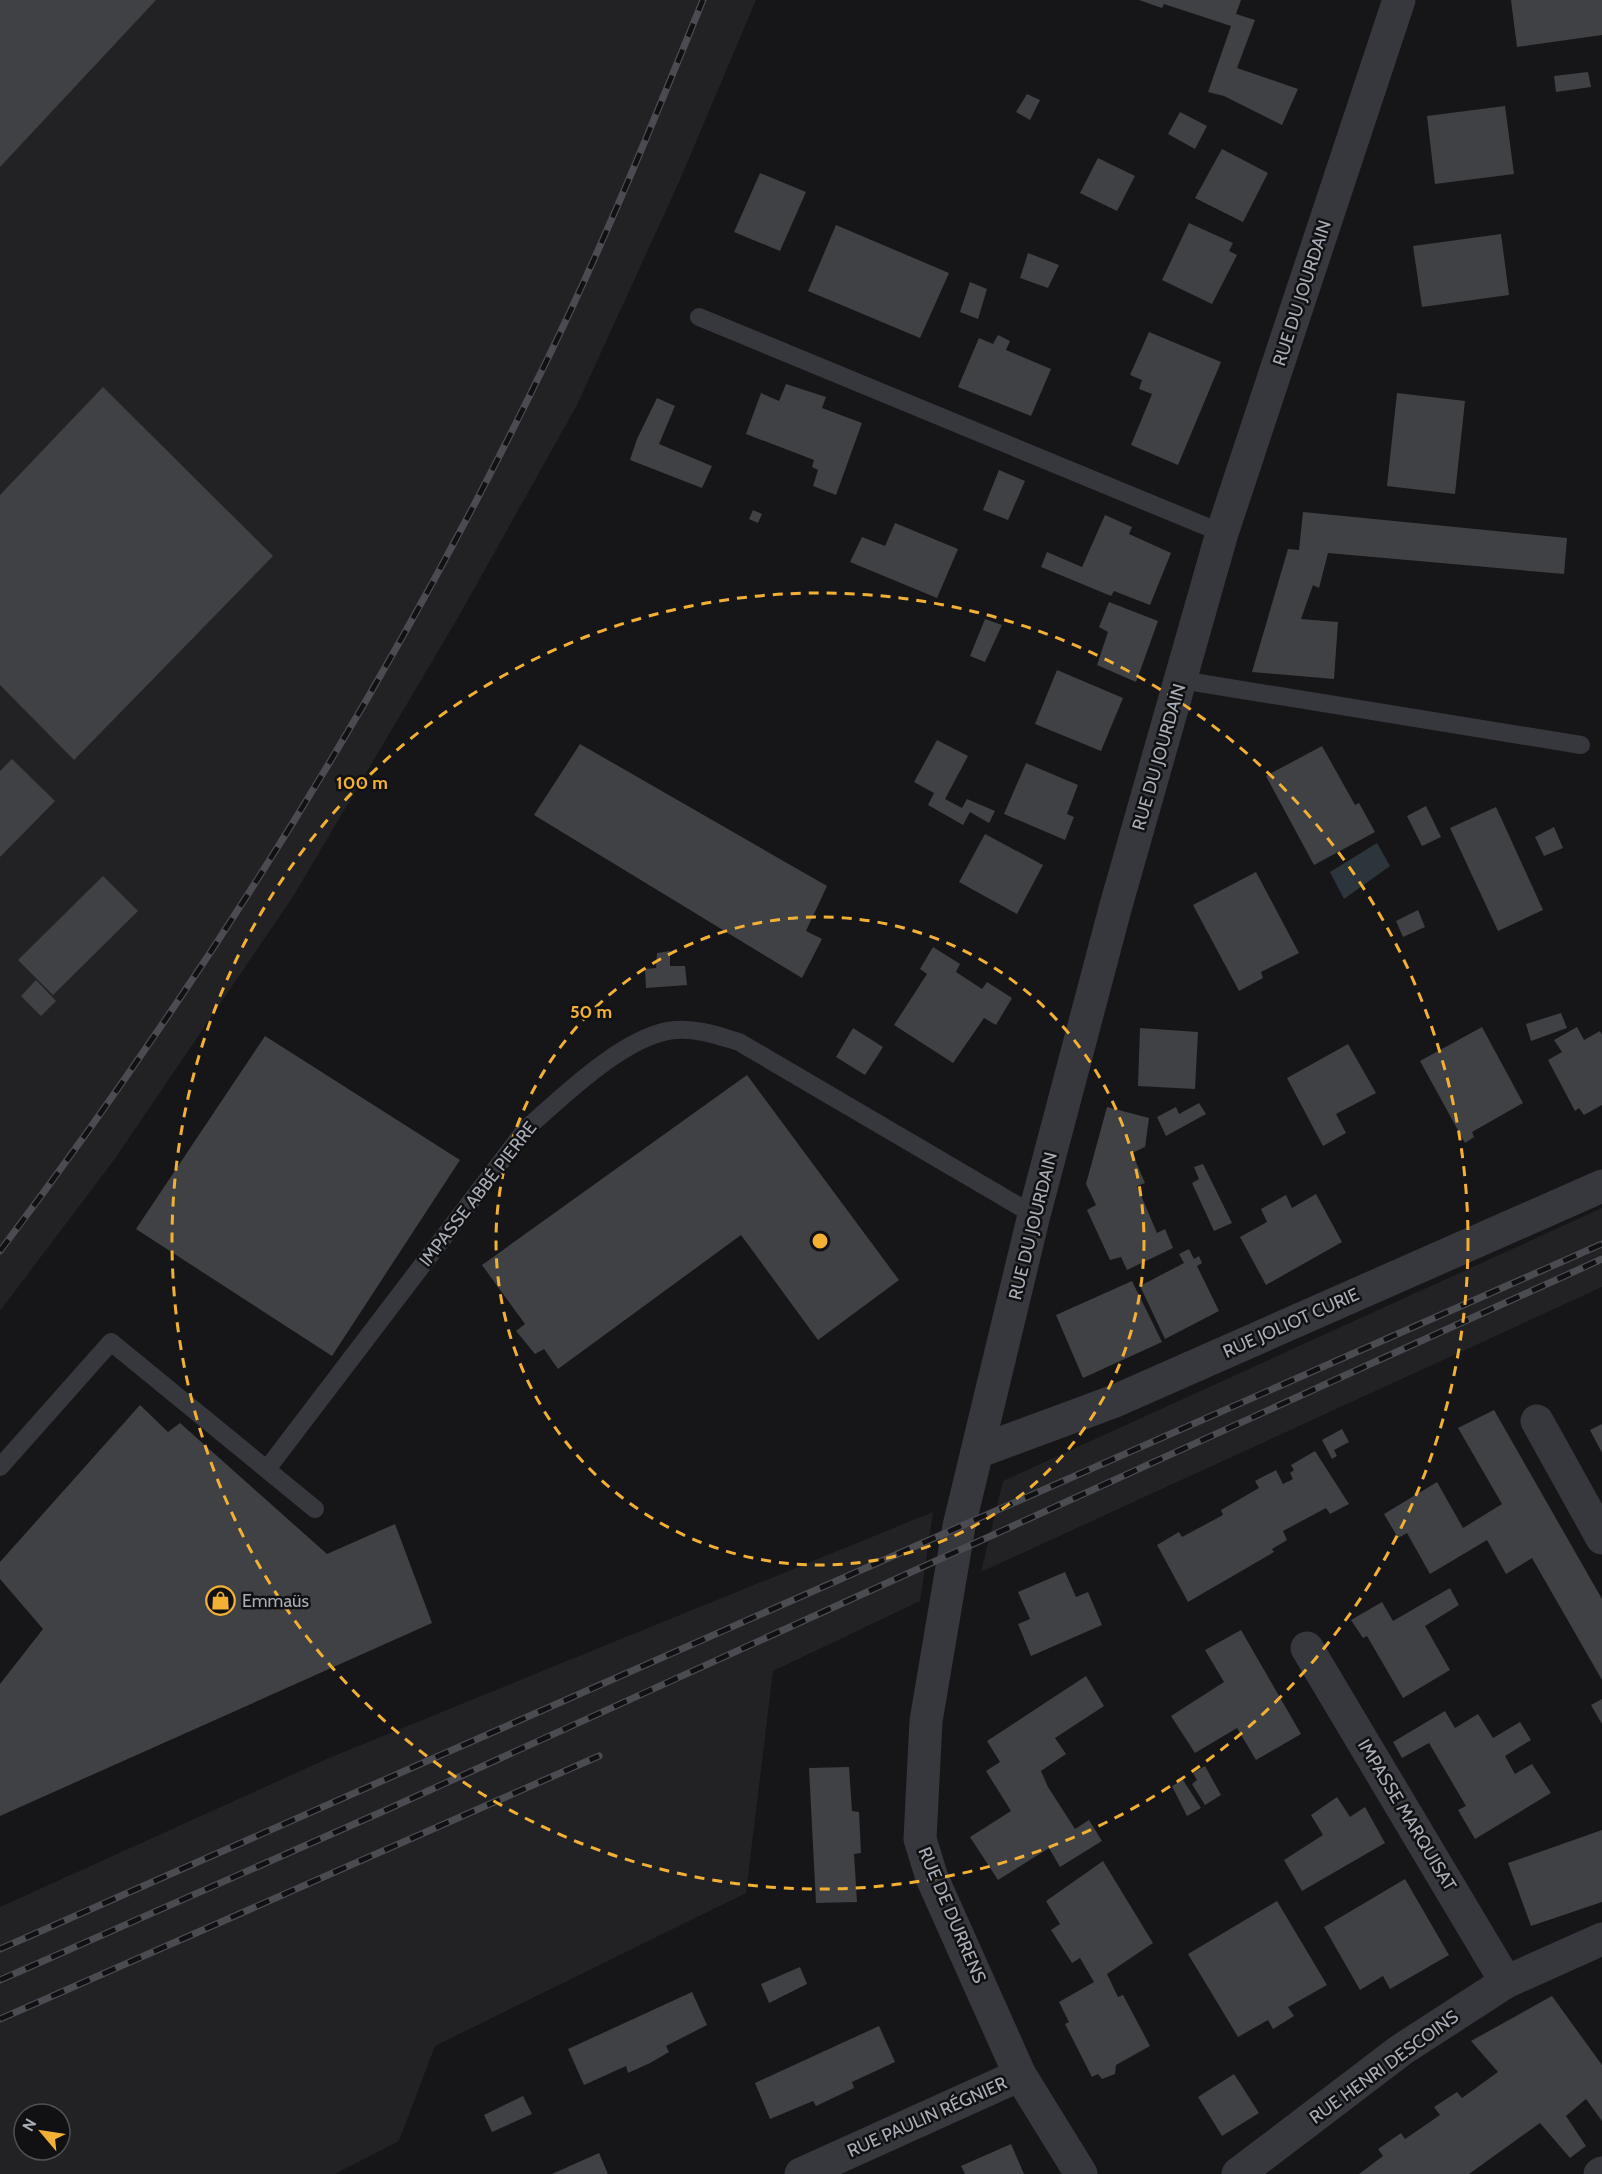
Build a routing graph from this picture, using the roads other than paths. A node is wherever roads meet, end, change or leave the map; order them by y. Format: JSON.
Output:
{"nodes":[{"id":1,"x":1399,"y":0,"type":"edge"},
{"id":2,"x":699,"y":317,"type":"dead end"},
{"id":3,"x":1222,"y":533,"type":"junction"},
{"id":4,"x":1181,"y":680,"type":"junction"},
{"id":5,"x":1581,"y":745,"type":"dead end"},
{"id":6,"x":1602,"y":1186,"type":"edge"},
{"id":7,"x":1034,"y":1215,"type":"junction"},
{"id":8,"x":1537,"y":1421,"type":"dead end"},
{"id":9,"x":977,"y":1452,"type":"junction"},
{"id":10,"x":0,"y":1467,"type":"edge"},
{"id":11,"x":267,"y":1469,"type":"junction"},
{"id":12,"x":315,"y":1509,"type":"dead end"},
{"id":13,"x":959,"y":1526,"type":"joint"},
{"id":14,"x":1602,"y":1538,"type":"edge"},
{"id":15,"x":1307,"y":1648,"type":"dead end"},
{"id":16,"x":1602,"y":1939,"type":"edge"},
{"id":17,"x":1506,"y":1982,"type":"junction"},
{"id":18,"x":1020,"y":2075,"type":"junction"},
{"id":19,"x":801,"y":2174,"type":"edge"},
{"id":20,"x":1081,"y":2174,"type":"edge"},
{"id":21,"x":1238,"y":2174,"type":"edge"}],
"edges":[{"from":1,"to":3,"type":"street","name":"RUE DU JOURDAIN"},
{"from":2,"to":3,"type":"lane"},
{"from":3,"to":4,"type":"street","name":"RUE DU JOURDAIN"},
{"from":4,"to":5,"type":"lane"},
{"from":4,"to":7,"type":"street","name":"RUE DU JOURDAIN"},
{"from":6,"to":9,"type":"street","name":"RUE JOLIOT CURIE"},
{"from":7,"to":9,"type":"street","name":"RUE DU JOURDAIN"},
{"from":7,"to":11,"type":"lane","name":"IMPASSE ABBÉ PIERRE"},
{"from":8,"to":14,"type":"street"},
{"from":9,"to":13,"type":"street","name":"RUE DU JOURDAIN"},
{"from":10,"to":11,"type":"lane"},
{"from":11,"to":12,"type":"lane"},
{"from":13,"to":18,"type":"street","name":"RUE DE DURRENS"},
{"from":15,"to":17,"type":"street","name":"IMPASSE MARQUISAT"},
{"from":16,"to":17,"type":"street","name":"RUE HENRI DESCOINS"},
{"from":17,"to":21,"type":"street","name":"RUE HENRI DESCOINS"},
{"from":18,"to":19,"type":"street","name":"RUE PAULIN RÉGNIER"},
{"from":18,"to":20,"type":"street","name":"RUE DE DURRENS"}]}
